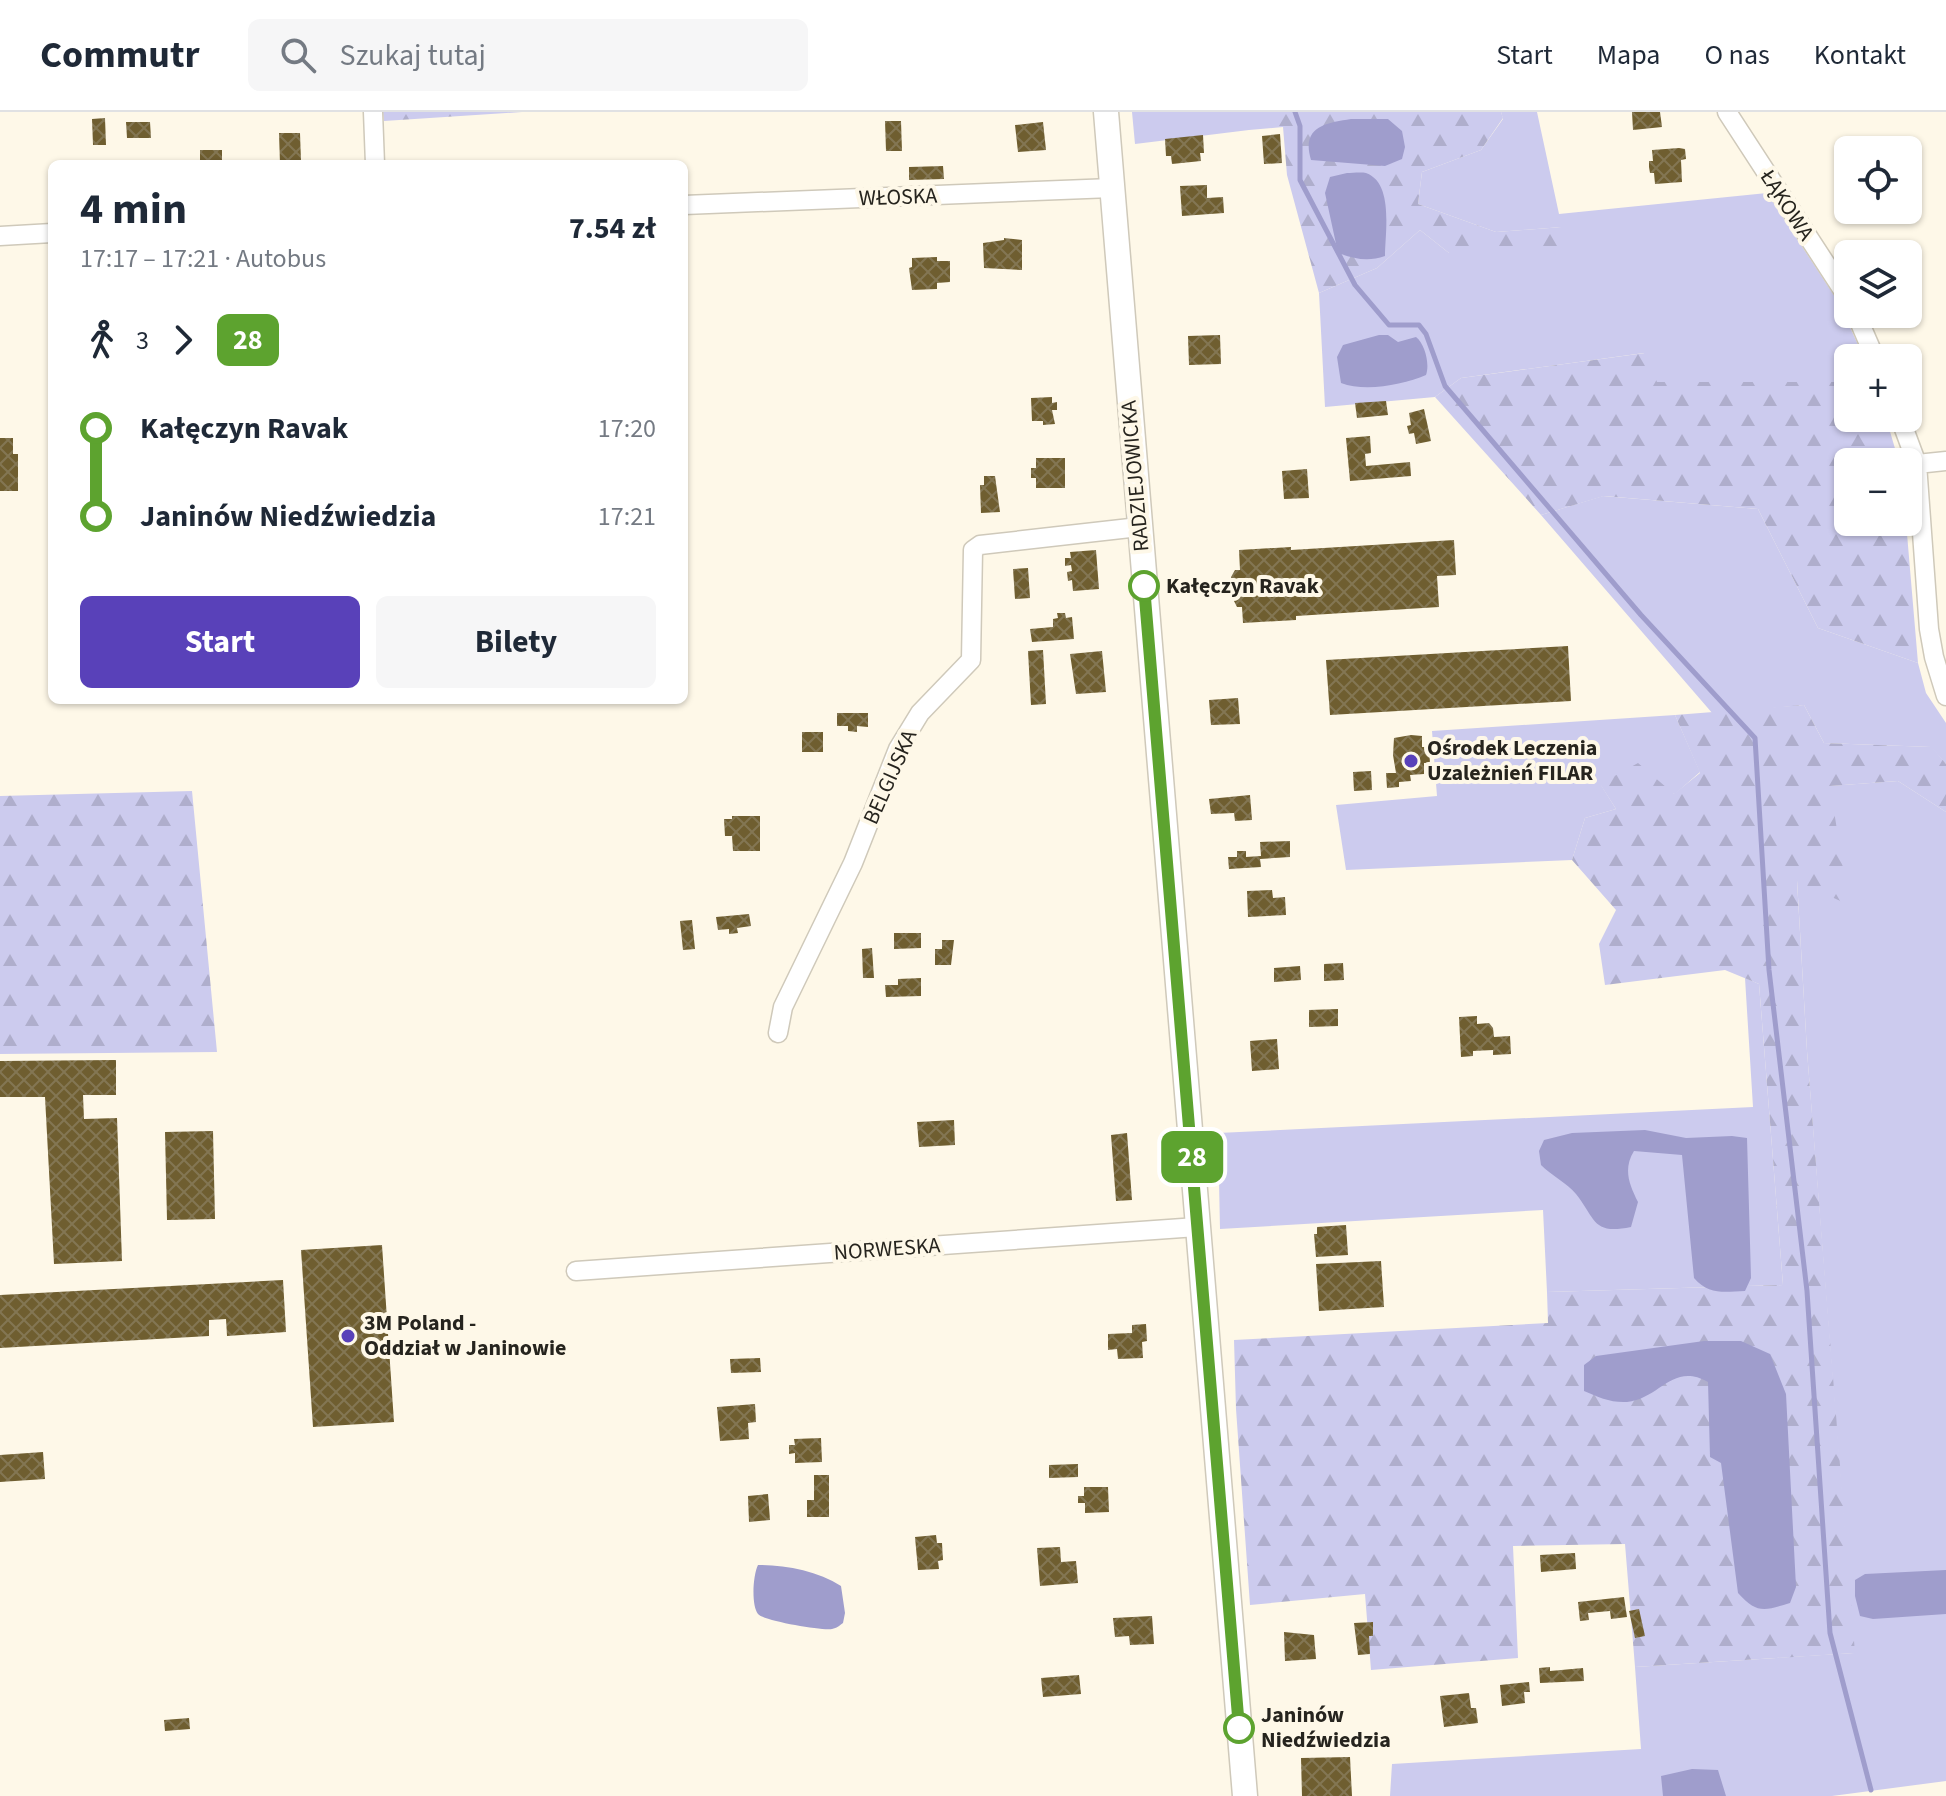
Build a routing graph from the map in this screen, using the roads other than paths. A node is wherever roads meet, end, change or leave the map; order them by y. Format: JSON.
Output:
{"nodes":[{"id":1,"x":373,"y":112,"type":"edge"},
{"id":2,"x":1106,"y":112,"type":"edge"},
{"id":3,"x":1727,"y":112,"type":"edge"},
{"id":4,"x":375,"y":160,"type":"edge"},
{"id":5,"x":1112,"y":188,"type":"junction"},
{"id":6,"x":688,"y":205,"type":"edge"},
{"id":7,"x":48,"y":233,"type":"edge"},
{"id":8,"x":0,"y":236,"type":"edge"},
{"id":9,"x":1834,"y":276,"type":"edge"},
{"id":10,"x":1946,"y":461,"type":"edge"},
{"id":11,"x":1922,"y":463,"type":"edge"},
{"id":12,"x":1139,"y":527,"type":"junction"},
{"id":13,"x":1922,"y":533,"type":"edge"},
{"id":14,"x":1946,"y":696,"type":"edge"},
{"id":15,"x":778,"y":1033,"type":"dead end"},
{"id":16,"x":1197,"y":1227,"type":"junction"},
{"id":17,"x":576,"y":1271,"type":"dead end"},
{"id":18,"x":1245,"y":1796,"type":"edge"}],
"edges":[{"from":1,"to":4,"type":"street"},
{"from":2,"to":5,"type":"main road","name":"RADZIEJOWICKA"},
{"from":3,"to":9,"type":"street","name":"ŁĄKOWA"},
{"from":5,"to":6,"type":"street","name":"WŁOSKA"},
{"from":5,"to":12,"type":"main road","name":"RADZIEJOWICKA"},
{"from":7,"to":8,"type":"street"},
{"from":10,"to":11,"type":"street"},
{"from":12,"to":15,"type":"street","name":"BELGIJSKA"},
{"from":12,"to":16,"type":"main road","name":"RADZIEJOWICKA"},
{"from":13,"to":14,"type":"street"},
{"from":16,"to":17,"type":"street","name":"NORWESKA"},
{"from":16,"to":18,"type":"main road","name":"RADZIEJOWICKA"}]}
